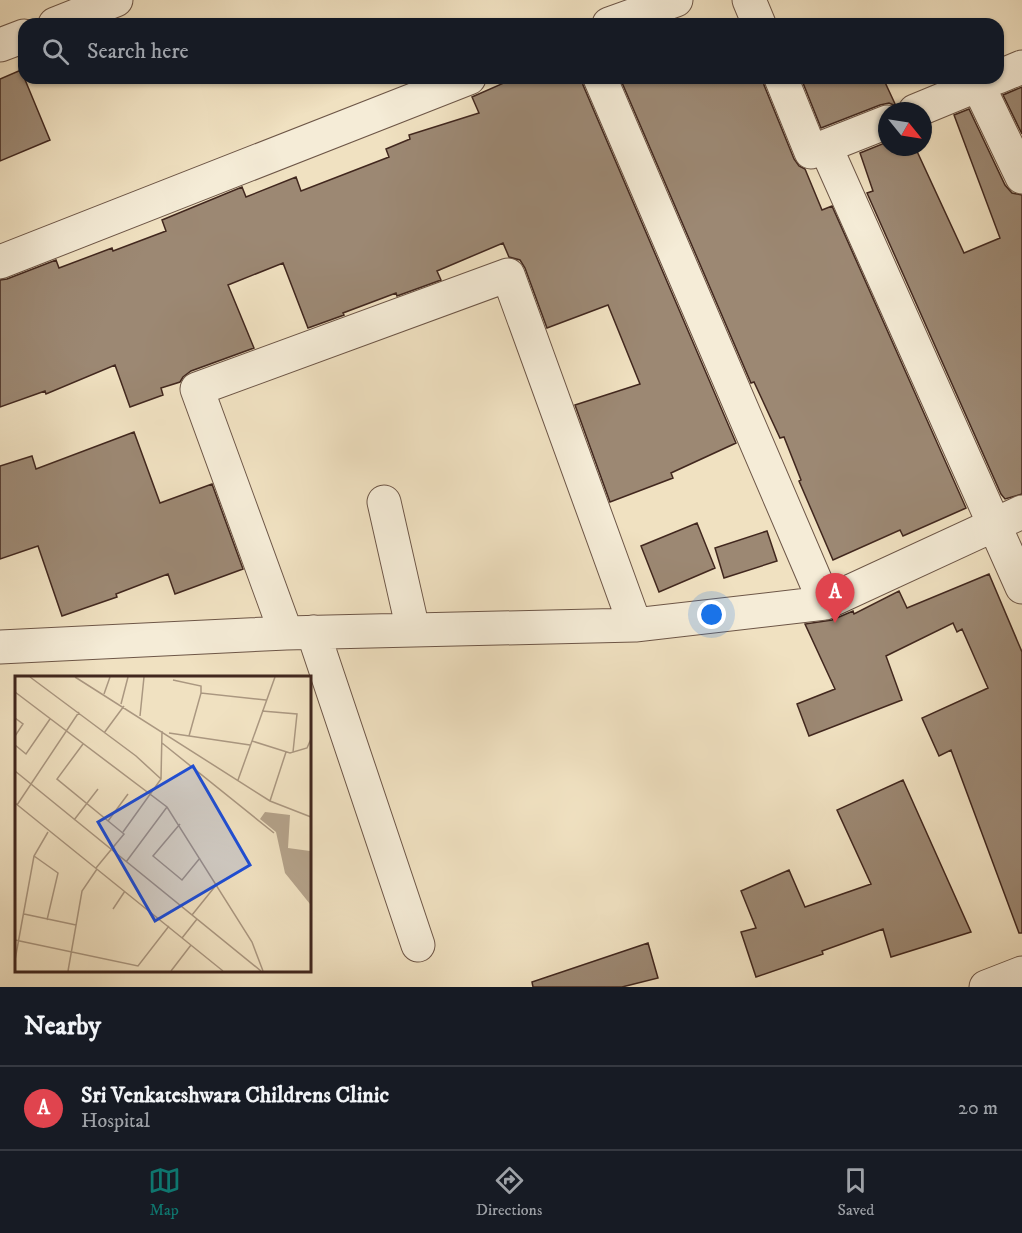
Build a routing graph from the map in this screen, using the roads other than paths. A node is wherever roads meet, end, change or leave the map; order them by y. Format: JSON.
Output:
{"nodes":[{"id":1,"x":116,"y":0,"type":"edge"},
{"id":2,"x":676,"y":0,"type":"edge"},
{"id":3,"x":749,"y":0,"type":"edge"},
{"id":4,"x":70,"y":18,"type":"edge"},
{"id":5,"x":626,"y":18,"type":"edge"},
{"id":6,"x":756,"y":18,"type":"edge"},
{"id":7,"x":18,"y":38,"type":"edge"},
{"id":8,"x":0,"y":45,"type":"edge"},
{"id":9,"x":1022,"y":67,"type":"edge"},
{"id":10,"x":1004,"y":74,"type":"edge"},
{"id":11,"x":454,"y":84,"type":"edge"},
{"id":12,"x":603,"y":84,"type":"edge"},
{"id":13,"x":783,"y":84,"type":"edge"},
{"id":14,"x":980,"y":84,"type":"edge"},
{"id":15,"x":991,"y":84,"type":"edge"},
{"id":16,"x":932,"y":104,"type":"edge"},
{"id":17,"x":878,"y":126,"type":"edge"},
{"id":18,"x":826,"y":148,"type":"junction"},
{"id":19,"x":1022,"y":177,"type":"edge"},
{"id":20,"x":0,"y":262,"type":"edge"},
{"id":21,"x":384,"y":502,"type":"dead end"},
{"id":22,"x":1007,"y":519,"type":"edge"},
{"id":23,"x":1022,"y":587,"type":"edge"},
{"id":24,"x":825,"y":603,"type":"junction"},
{"id":25,"x":635,"y":625,"type":"junction"},
{"id":26,"x":413,"y":630,"type":"junction"},
{"id":27,"x":299,"y":632,"type":"junction"},
{"id":28,"x":1,"y":645,"type":"edge"},
{"id":29,"x":418,"y":945,"type":"dead end"},
{"id":30,"x":1022,"y":973,"type":"edge"},
{"id":31,"x":986,"y":987,"type":"edge"}],
"edges":[{"from":1,"to":4,"type":"street"},
{"from":2,"to":5,"type":"street"},
{"from":3,"to":6,"type":"street"},
{"from":7,"to":8,"type":"street"},
{"from":9,"to":10,"type":"street"},
{"from":11,"to":20,"type":"street"},
{"from":12,"to":24,"type":"street"},
{"from":13,"to":18,"type":"street"},
{"from":14,"to":16,"type":"street"},
{"from":15,"to":19,"type":"street"},
{"from":17,"to":18,"type":"street"},
{"from":18,"to":22,"type":"street"},
{"from":21,"to":26,"type":"street"},
{"from":22,"to":23,"type":"street"},
{"from":22,"to":24,"type":"street"},
{"from":24,"to":25,"type":"street"},
{"from":25,"to":26,"type":"street"},
{"from":25,"to":27,"type":"street"},
{"from":26,"to":27,"type":"street"},
{"from":27,"to":28,"type":"street"},
{"from":27,"to":29,"type":"street"},
{"from":30,"to":31,"type":"street"}]}
